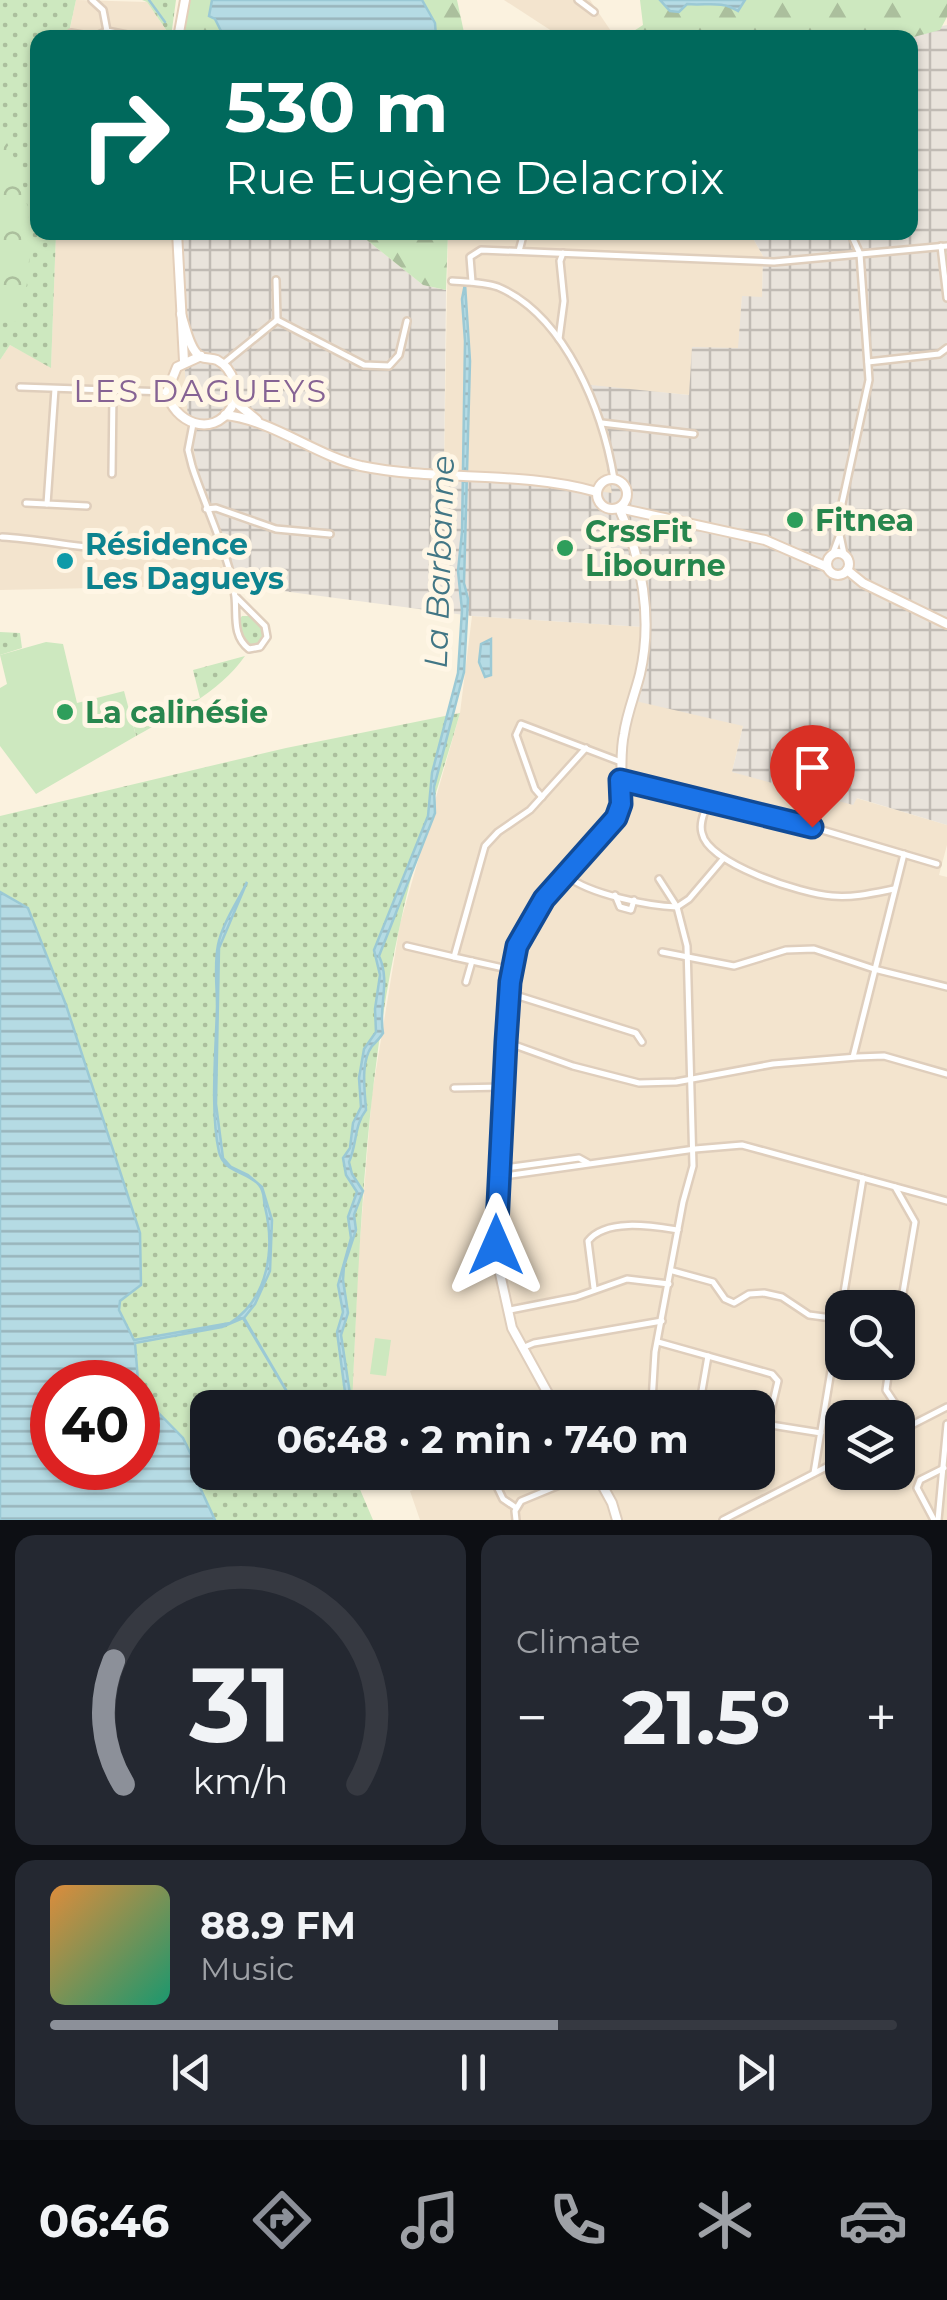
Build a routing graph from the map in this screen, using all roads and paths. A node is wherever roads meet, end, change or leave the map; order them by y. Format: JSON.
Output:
{"nodes":[{"id":1,"x":92,"y":0,"type":"edge"},
{"id":2,"x":185,"y":0,"type":"edge"},
{"id":3,"x":578,"y":0,"type":"edge"},
{"id":4,"x":594,"y":12,"type":"dead end"},
{"id":5,"x":107,"y":30,"type":"edge"},
{"id":6,"x":179,"y":30,"type":"edge"},
{"id":7,"x":177,"y":240,"type":"edge"},
{"id":8,"x":522,"y":240,"type":"edge"},
{"id":9,"x":854,"y":240,"type":"edge"},
{"id":10,"x":944,"y":246,"type":"edge"},
{"id":11,"x":519,"y":251,"type":"junction"},
{"id":12,"x":563,"y":253,"type":"junction"},
{"id":13,"x":860,"y":254,"type":"junction"},
{"id":14,"x":276,"y":280,"type":"dead end"},
{"id":15,"x":452,"y":281,"type":"dead end"},
{"id":16,"x":472,"y":282,"type":"junction"},
{"id":17,"x":947,"y":298,"type":"edge"},
{"id":18,"x":180,"y":314,"type":"junction"},
{"id":19,"x":276,"y":320,"type":"junction"},
{"id":20,"x":407,"y":321,"type":"dead end"},
{"id":21,"x":559,"y":340,"type":"junction"},
{"id":22,"x":947,"y":348,"type":"edge"},
{"id":23,"x":201,"y":356,"type":"junction"},
{"id":24,"x":184,"y":362,"type":"junction"},
{"id":25,"x":868,"y":362,"type":"junction"},
{"id":26,"x":223,"y":364,"type":"junction"},
{"id":27,"x":20,"y":388,"type":"dead end"},
{"id":28,"x":55,"y":388,"type":"junction"},
{"id":29,"x":113,"y":391,"type":"junction"},
{"id":30,"x":167,"y":392,"type":"junction"},
{"id":31,"x":234,"y":401,"type":"junction"},
{"id":32,"x":225,"y":415,"type":"junction"},
{"id":33,"x":602,"y":423,"type":"junction"},
{"id":34,"x":193,"y":424,"type":"junction"},
{"id":35,"x":270,"y":428,"type":"junction"},
{"id":36,"x":694,"y":434,"type":"dead end"},
{"id":37,"x":112,"y":474,"type":"dead end"},
{"id":38,"x":614,"y":479,"type":"junction"},
{"id":39,"x":597,"y":492,"type":"junction"},
{"id":40,"x":627,"y":499,"type":"junction"},
{"id":41,"x":26,"y":503,"type":"dead end"},
{"id":42,"x":47,"y":504,"type":"junction"},
{"id":43,"x":87,"y":506,"type":"dead end"},
{"id":44,"x":619,"y":508,"type":"junction"},
{"id":45,"x":206,"y":509,"type":"junction"},
{"id":46,"x":636,"y":513,"type":"junction"},
{"id":47,"x":626,"y":523,"type":"junction"},
{"id":48,"x":330,"y":534,"type":"dead end"},
{"id":49,"x":840,"y":534,"type":"junction"},
{"id":50,"x":2,"y":537,"type":"edge"},
{"id":51,"x":131,"y":549,"type":"dead end"},
{"id":52,"x":844,"y":554,"type":"junction"},
{"id":53,"x":831,"y":555,"type":"junction"},
{"id":54,"x":804,"y":556,"type":"junction"},
{"id":55,"x":827,"y":568,"type":"junction"},
{"id":56,"x":848,"y":570,"type":"junction"},
{"id":57,"x":235,"y":596,"type":"junction"},
{"id":58,"x":251,"y":613,"type":"junction"},
{"id":59,"x":234,"y":614,"type":"junction"},
{"id":60,"x":947,"y":624,"type":"edge"},
{"id":61,"x":586,"y":748,"type":"junction"},
{"id":62,"x":620,"y":762,"type":"junction"},
{"id":63,"x":620,"y":780,"type":"junction"},
{"id":64,"x":542,"y":797,"type":"junction"},
{"id":65,"x":708,"y":802,"type":"junction"},
{"id":66,"x":904,"y":854,"type":"junction"},
{"id":67,"x":723,"y":859,"type":"junction"},
{"id":68,"x":937,"y":864,"type":"dead end"},
{"id":69,"x":564,"y":874,"type":"junction"},
{"id":70,"x":660,"y":879,"type":"dead end"},
{"id":71,"x":894,"y":889,"type":"junction"},
{"id":72,"x":677,"y":908,"type":"junction"},
{"id":73,"x":408,"y":946,"type":"dead end"},
{"id":74,"x":662,"y":952,"type":"dead end"},
{"id":75,"x":687,"y":955,"type":"junction"},
{"id":76,"x":454,"y":957,"type":"junction"},
{"id":77,"x":472,"y":961,"type":"junction"},
{"id":78,"x":874,"y":969,"type":"junction"},
{"id":79,"x":512,"y":970,"type":"junction"},
{"id":80,"x":466,"y":982,"type":"dead end"},
{"id":81,"x":947,"y":987,"type":"edge"},
{"id":82,"x":510,"y":993,"type":"junction"},
{"id":83,"x":506,"y":1042,"type":"junction"},
{"id":84,"x":642,"y":1042,"type":"dead end"},
{"id":85,"x":853,"y":1057,"type":"junction"},
{"id":86,"x":947,"y":1074,"type":"edge"},
{"id":87,"x":691,"y":1078,"type":"junction"},
{"id":88,"x":503,"y":1087,"type":"junction"},
{"id":89,"x":454,"y":1088,"type":"dead end"},
{"id":90,"x":692,"y":1149,"type":"junction"},
{"id":91,"x":498,"y":1173,"type":"junction"},
{"id":92,"x":863,"y":1178,"type":"junction"},
{"id":93,"x":894,"y":1186,"type":"junction"},
{"id":94,"x":947,"y":1201,"type":"edge"},
{"id":95,"x":678,"y":1230,"type":"junction"},
{"id":96,"x":672,"y":1271,"type":"junction"},
{"id":97,"x":669,"y":1284,"type":"junction"},
{"id":98,"x":594,"y":1290,"type":"junction"},
{"id":99,"x":844,"y":1290,"type":"edge"},
{"id":100,"x":903,"y":1290,"type":"edge"},
{"id":101,"x":507,"y":1311,"type":"junction"},
{"id":102,"x":825,"y":1317,"type":"edge"},
{"id":103,"x":662,"y":1322,"type":"junction"},
{"id":104,"x":658,"y":1342,"type":"junction"},
{"id":105,"x":522,"y":1348,"type":"junction"},
{"id":106,"x":708,"y":1356,"type":"junction"},
{"id":107,"x":829,"y":1380,"type":"edge"},
{"id":108,"x":546,"y":1390,"type":"edge"},
{"id":109,"x":653,"y":1390,"type":"edge"},
{"id":110,"x":702,"y":1390,"type":"edge"},
{"id":111,"x":775,"y":1390,"type":"edge"},
{"id":112,"x":947,"y":1408,"type":"edge"},
{"id":113,"x":915,"y":1424,"type":"edge"},
{"id":114,"x":947,"y":1424,"type":"edge"},
{"id":115,"x":775,"y":1426,"type":"edge"},
{"id":116,"x":820,"y":1433,"type":"junction"},
{"id":117,"x":825,"y":1468,"type":"edge"},
{"id":118,"x":944,"y":1468,"type":"junction"},
{"id":119,"x":814,"y":1473,"type":"junction"},
{"id":120,"x":499,"y":1490,"type":"edge"},
{"id":121,"x":548,"y":1490,"type":"edge"},
{"id":122,"x":604,"y":1490,"type":"edge"},
{"id":123,"x":516,"y":1508,"type":"junction"},
{"id":124,"x":516,"y":1520,"type":"edge"},
{"id":125,"x":617,"y":1520,"type":"edge"},
{"id":126,"x":723,"y":1520,"type":"edge"},
{"id":127,"x":936,"y":1520,"type":"edge"}],
"edges":[{"from":1,"to":5,"type":"street"},
{"from":2,"to":6,"type":"main road"},
{"from":3,"to":4,"type":"street"},
{"from":7,"to":18,"type":"main road"},
{"from":8,"to":11,"type":"street"},
{"from":9,"to":13,"type":"street"},
{"from":10,"to":13,"type":"street"},
{"from":10,"to":17,"type":"street"},
{"from":11,"to":12,"type":"street"},
{"from":11,"to":16,"type":"street"},
{"from":12,"to":13,"type":"street"},
{"from":12,"to":21,"type":"street"},
{"from":13,"to":25,"type":"street"},
{"from":14,"to":19,"type":"street"},
{"from":15,"to":16,"type":"street"},
{"from":16,"to":21,"type":"street"},
{"from":18,"to":23,"type":"main road"},
{"from":18,"to":24,"type":"main road"},
{"from":19,"to":20,"type":"street"},
{"from":19,"to":26,"type":"street"},
{"from":21,"to":33,"type":"street"},
{"from":22,"to":25,"type":"street"},
{"from":23,"to":24,"type":"main road"},
{"from":23,"to":26,"type":"main road"},
{"from":24,"to":30,"type":"main road"},
{"from":25,"to":49,"type":"street"},
{"from":26,"to":31,"type":"main road"},
{"from":27,"to":28,"type":"street"},
{"from":28,"to":29,"type":"street"},
{"from":28,"to":42,"type":"street"},
{"from":29,"to":30,"type":"street"},
{"from":29,"to":37,"type":"street"},
{"from":30,"to":34,"type":"main road"},
{"from":31,"to":32,"type":"main road"},
{"from":31,"to":35,"type":"main road"},
{"from":32,"to":34,"type":"main road"},
{"from":32,"to":35,"type":"main road"},
{"from":33,"to":36,"type":"street"},
{"from":33,"to":38,"type":"street"},
{"from":34,"to":45,"type":"street"},
{"from":35,"to":39,"type":"main road"},
{"from":38,"to":39,"type":"main road"},
{"from":38,"to":40,"type":"main road"},
{"from":39,"to":44,"type":"main road"},
{"from":40,"to":44,"type":"main road"},
{"from":40,"to":46,"type":"main road"},
{"from":41,"to":42,"type":"street"},
{"from":42,"to":43,"type":"street"},
{"from":44,"to":46,"type":"main road"},
{"from":44,"to":47,"type":"main road"},
{"from":45,"to":48,"type":"street"},
{"from":45,"to":57,"type":"street"},
{"from":46,"to":47,"type":"main road"},
{"from":46,"to":54,"type":"main road"},
{"from":47,"to":62,"type":"main road"},
{"from":49,"to":52,"type":"street"},
{"from":49,"to":53,"type":"street"},
{"from":50,"to":51,"type":"street"},
{"from":52,"to":53,"type":"main road"},
{"from":52,"to":56,"type":"main road"},
{"from":53,"to":54,"type":"main road"},
{"from":53,"to":55,"type":"main road"},
{"from":54,"to":55,"type":"main road"},
{"from":55,"to":56,"type":"main road"},
{"from":56,"to":60,"type":"main road"},
{"from":57,"to":58,"type":"street"},
{"from":57,"to":59,"type":"street"},
{"from":58,"to":59,"type":"street"},
{"from":58,"to":59,"type":"street"},
{"from":61,"to":62,"type":"street"},
{"from":61,"to":64,"type":"street"},
{"from":61,"to":64,"type":"street"},
{"from":62,"to":63,"type":"main road"},
{"from":63,"to":65,"type":"street"},
{"from":63,"to":69,"type":"main road"},
{"from":64,"to":76,"type":"street"},
{"from":65,"to":66,"type":"street"},
{"from":65,"to":67,"type":"street"},
{"from":66,"to":68,"type":"street"},
{"from":66,"to":71,"type":"street"},
{"from":67,"to":71,"type":"street"},
{"from":67,"to":72,"type":"street"},
{"from":69,"to":72,"type":"street"},
{"from":69,"to":79,"type":"main road"},
{"from":70,"to":72,"type":"street"},
{"from":71,"to":78,"type":"street"},
{"from":72,"to":75,"type":"street"},
{"from":73,"to":76,"type":"street"},
{"from":74,"to":75,"type":"street"},
{"from":75,"to":78,"type":"street"},
{"from":75,"to":87,"type":"street"},
{"from":76,"to":77,"type":"street"},
{"from":77,"to":79,"type":"street"},
{"from":77,"to":80,"type":"street"},
{"from":78,"to":81,"type":"street"},
{"from":78,"to":85,"type":"street"},
{"from":79,"to":82,"type":"main road"},
{"from":82,"to":83,"type":"main road"},
{"from":82,"to":84,"type":"street"},
{"from":83,"to":87,"type":"street"},
{"from":83,"to":88,"type":"main road"},
{"from":85,"to":86,"type":"street"},
{"from":85,"to":87,"type":"street"},
{"from":87,"to":90,"type":"street"},
{"from":88,"to":89,"type":"street"},
{"from":88,"to":91,"type":"main road"},
{"from":90,"to":91,"type":"street"},
{"from":90,"to":92,"type":"street"},
{"from":90,"to":95,"type":"street"},
{"from":91,"to":101,"type":"main road"},
{"from":92,"to":93,"type":"street"},
{"from":92,"to":99,"type":"street"},
{"from":93,"to":94,"type":"street"},
{"from":93,"to":100,"type":"street"},
{"from":95,"to":96,"type":"street"},
{"from":95,"to":98,"type":"street"},
{"from":96,"to":97,"type":"street"},
{"from":96,"to":102,"type":"street"},
{"from":97,"to":98,"type":"street"},
{"from":97,"to":103,"type":"street"},
{"from":98,"to":101,"type":"street"},
{"from":101,"to":105,"type":"main road"},
{"from":103,"to":104,"type":"street"},
{"from":103,"to":105,"type":"street"},
{"from":104,"to":106,"type":"street"},
{"from":104,"to":109,"type":"street"},
{"from":105,"to":108,"type":"main road"},
{"from":106,"to":110,"type":"street"},
{"from":106,"to":111,"type":"street"},
{"from":107,"to":116,"type":"street"},
{"from":112,"to":113,"type":"street"},
{"from":114,"to":118,"type":"street"},
{"from":115,"to":116,"type":"street"},
{"from":116,"to":119,"type":"street"},
{"from":117,"to":119,"type":"street"},
{"from":118,"to":127,"type":"street"},
{"from":118,"to":127,"type":"street"},
{"from":119,"to":126,"type":"street"},
{"from":120,"to":123,"type":"street"},
{"from":121,"to":123,"type":"street"},
{"from":122,"to":125,"type":"main road"},
{"from":123,"to":124,"type":"street"}]}
